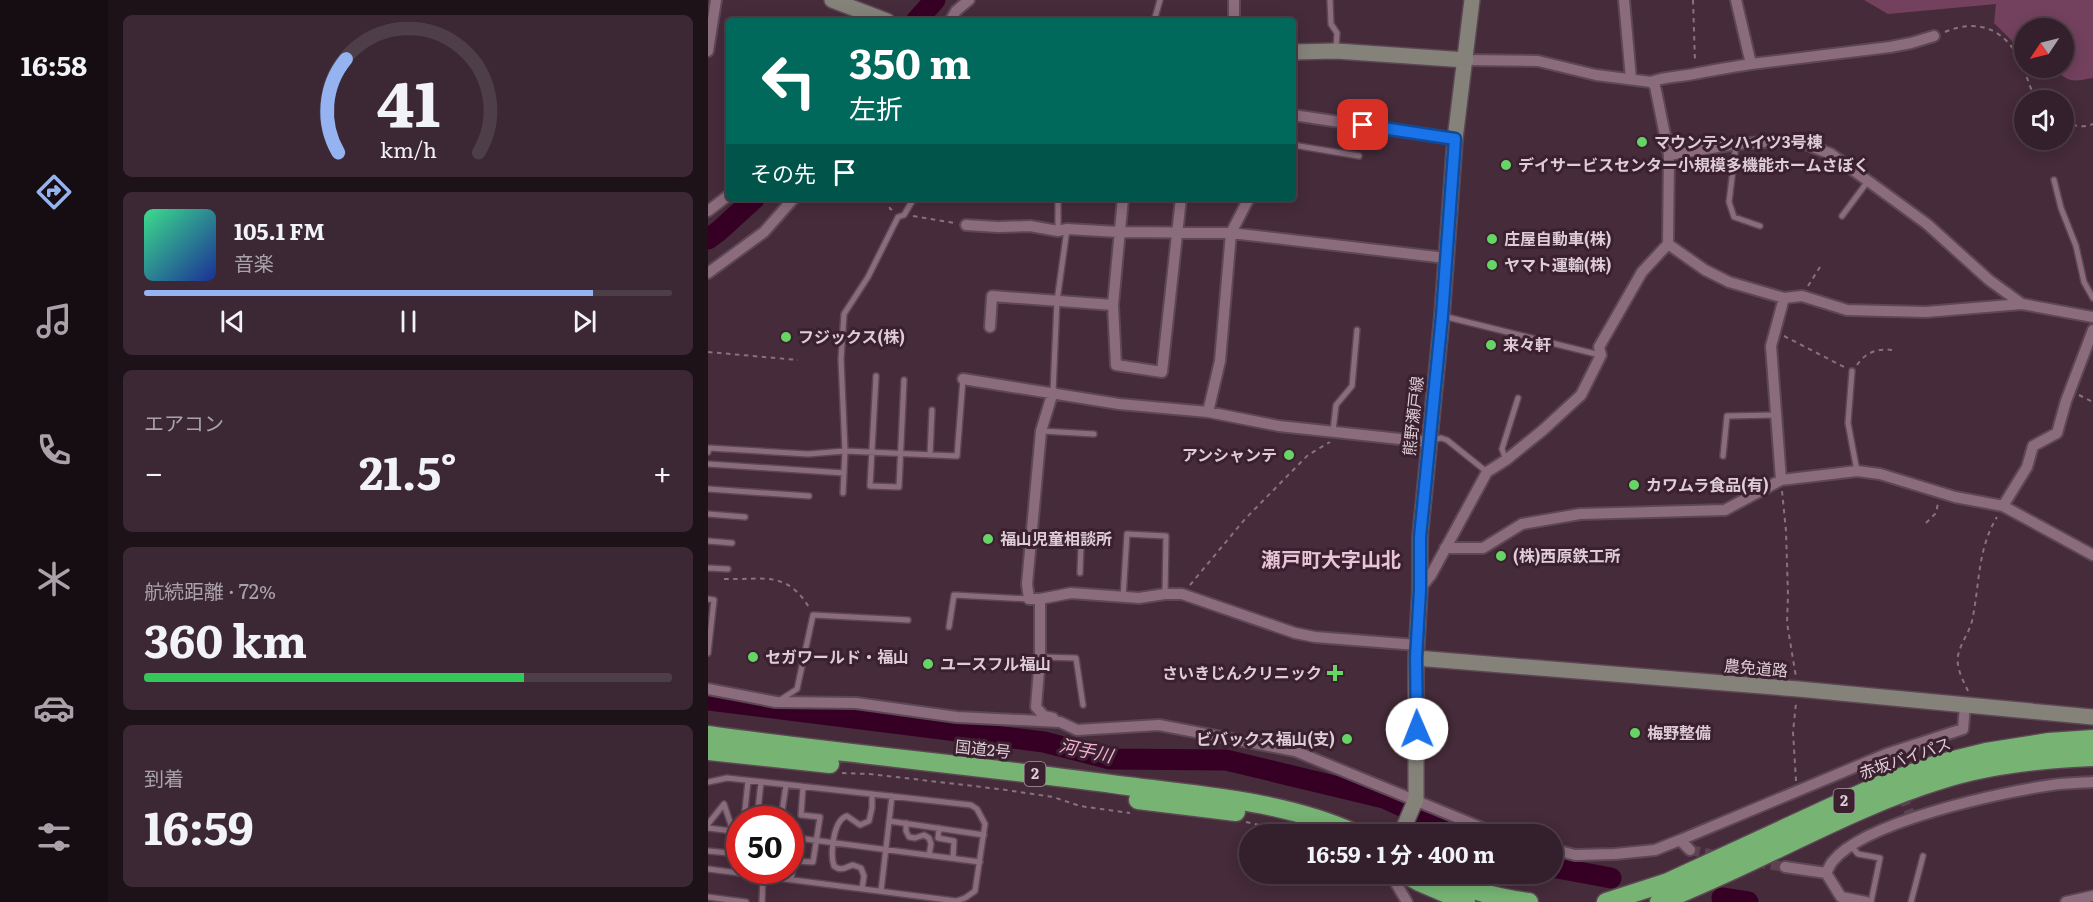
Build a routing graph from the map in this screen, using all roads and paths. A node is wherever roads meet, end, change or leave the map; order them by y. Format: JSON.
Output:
{"nodes":[{"id":1,"x":716,"y":0,"type":"edge"},
{"id":2,"x":832,"y":0,"type":"edge"},
{"id":3,"x":969,"y":0,"type":"edge"},
{"id":4,"x":1160,"y":0,"type":"edge"},
{"id":5,"x":1234,"y":0,"type":"edge"},
{"id":6,"x":1330,"y":0,"type":"edge"},
{"id":7,"x":1472,"y":0,"type":"edge"},
{"id":8,"x":1624,"y":0,"type":"edge"},
{"id":9,"x":1693,"y":0,"type":"edge"},
{"id":10,"x":1736,"y":0,"type":"edge"},
{"id":11,"x":876,"y":18,"type":"edge"},
{"id":12,"x":952,"y":18,"type":"edge"},
{"id":13,"x":1155,"y":18,"type":"edge"},
{"id":14,"x":1234,"y":18,"type":"edge"},
{"id":15,"x":1934,"y":36,"type":"joint"},
{"id":16,"x":708,"y":51,"type":"edge"},
{"id":17,"x":1336,"y":51,"type":"junction"},
{"id":18,"x":1296,"y":52,"type":"edge"},
{"id":19,"x":1466,"y":60,"type":"junction"},
{"id":20,"x":1751,"y":64,"type":"junction"},
{"id":21,"x":1695,"y":74,"type":"junction"},
{"id":22,"x":1631,"y":79,"type":"junction"},
{"id":23,"x":1652,"y":82,"type":"junction"},
{"id":24,"x":2031,"y":90,"type":"edge"},
{"id":25,"x":1296,"y":115,"type":"edge"},
{"id":26,"x":2093,"y":124,"type":"edge"},
{"id":27,"x":2074,"y":126,"type":"edge"},
{"id":28,"x":1455,"y":139,"type":"junction"},
{"id":29,"x":1736,"y":144,"type":"junction"},
{"id":30,"x":1296,"y":146,"type":"edge"},
{"id":31,"x":1669,"y":155,"type":"junction"},
{"id":32,"x":1359,"y":156,"type":"dead end"},
{"id":33,"x":2054,"y":180,"type":"dead end"},
{"id":34,"x":1868,"y":181,"type":"junction"},
{"id":35,"x":726,"y":197,"type":"edge"},
{"id":36,"x":791,"y":201,"type":"edge"},
{"id":37,"x":889,"y":201,"type":"edge"},
{"id":38,"x":912,"y":201,"type":"edge"},
{"id":39,"x":1058,"y":201,"type":"edge"},
{"id":40,"x":1124,"y":201,"type":"edge"},
{"id":41,"x":1181,"y":201,"type":"edge"},
{"id":42,"x":1247,"y":201,"type":"edge"},
{"id":43,"x":708,"y":211,"type":"edge"},
{"id":44,"x":904,"y":215,"type":"junction"},
{"id":45,"x":1842,"y":216,"type":"dead end"},
{"id":46,"x":966,"y":225,"type":"joint"},
{"id":47,"x":1760,"y":226,"type":"dead end"},
{"id":48,"x":1063,"y":230,"type":"junction"},
{"id":49,"x":1177,"y":231,"type":"junction"},
{"id":50,"x":1119,"y":232,"type":"junction"},
{"id":51,"x":1231,"y":233,"type":"junction"},
{"id":52,"x":1668,"y":244,"type":"junction"},
{"id":53,"x":1446,"y":258,"type":"junction"},
{"id":54,"x":1820,"y":267,"type":"dead end"},
{"id":55,"x":708,"y":273,"type":"edge"},
{"id":56,"x":1802,"y":296,"type":"junction"},
{"id":57,"x":1784,"y":298,"type":"junction"},
{"id":58,"x":2093,"y":298,"type":"edge"},
{"id":59,"x":1057,"y":301,"type":"junction"},
{"id":60,"x":2022,"y":304,"type":"junction"},
{"id":61,"x":1113,"y":305,"type":"junction"},
{"id":62,"x":1442,"y":316,"type":"junction"},
{"id":63,"x":2093,"y":317,"type":"edge"},
{"id":64,"x":990,"y":327,"type":"dead end"},
{"id":65,"x":1357,"y":330,"type":"dead end"},
{"id":66,"x":2093,"y":330,"type":"edge"},
{"id":67,"x":1775,"y":331,"type":"junction"},
{"id":68,"x":1892,"y":350,"type":"dead end"},
{"id":69,"x":708,"y":352,"type":"edge"},
{"id":70,"x":1601,"y":356,"type":"junction"},
{"id":71,"x":798,"y":360,"type":"dead end"},
{"id":72,"x":1852,"y":371,"type":"junction"},
{"id":73,"x":876,"y":376,"type":"dead end"},
{"id":74,"x":963,"y":379,"type":"joint"},
{"id":75,"x":904,"y":380,"type":"dead end"},
{"id":76,"x":2070,"y":390,"type":"junction"},
{"id":77,"x":1053,"y":392,"type":"junction"},
{"id":78,"x":1518,"y":398,"type":"dead end"},
{"id":79,"x":2093,"y":402,"type":"edge"},
{"id":80,"x":932,"y":410,"type":"dead end"},
{"id":81,"x":1208,"y":412,"type":"junction"},
{"id":82,"x":1776,"y":415,"type":"junction"},
{"id":83,"x":1041,"y":431,"type":"junction"},
{"id":84,"x":1333,"y":431,"type":"junction"},
{"id":85,"x":1346,"y":432,"type":"junction"},
{"id":86,"x":1094,"y":434,"type":"dead end"},
{"id":87,"x":1428,"y":442,"type":"junction"},
{"id":88,"x":845,"y":451,"type":"junction"},
{"id":89,"x":872,"y":451,"type":"junction"},
{"id":90,"x":708,"y":452,"type":"edge"},
{"id":91,"x":901,"y":452,"type":"junction"},
{"id":92,"x":930,"y":455,"type":"junction"},
{"id":93,"x":1723,"y":456,"type":"dead end"},
{"id":94,"x":1506,"y":460,"type":"junction"},
{"id":95,"x":708,"y":464,"type":"edge"},
{"id":96,"x":1857,"y":471,"type":"junction"},
{"id":97,"x":1487,"y":472,"type":"junction"},
{"id":98,"x":843,"y":473,"type":"junction"},
{"id":99,"x":1781,"y":480,"type":"junction"},
{"id":100,"x":708,"y":489,"type":"edge"},
{"id":101,"x":1941,"y":492,"type":"junction"},
{"id":102,"x":843,"y":493,"type":"dead end"},
{"id":103,"x":808,"y":496,"type":"dead end"},
{"id":104,"x":2004,"y":506,"type":"junction"},
{"id":105,"x":708,"y":514,"type":"edge"},
{"id":106,"x":745,"y":517,"type":"dead end"},
{"id":107,"x":1926,"y":523,"type":"dead end"},
{"id":108,"x":1031,"y":541,"type":"junction"},
{"id":109,"x":708,"y":542,"type":"edge"},
{"id":110,"x":732,"y":543,"type":"dead end"},
{"id":111,"x":1445,"y":548,"type":"junction"},
{"id":112,"x":2093,"y":555,"type":"edge"},
{"id":113,"x":708,"y":568,"type":"edge"},
{"id":114,"x":728,"y":569,"type":"dead end"},
{"id":115,"x":1080,"y":573,"type":"dead end"},
{"id":116,"x":724,"y":579,"type":"dead end"},
{"id":117,"x":1420,"y":590,"type":"junction"},
{"id":118,"x":1165,"y":594,"type":"junction"},
{"id":119,"x":1182,"y":594,"type":"junction"},
{"id":120,"x":1123,"y":598,"type":"junction"},
{"id":121,"x":708,"y":599,"type":"edge"},
{"id":122,"x":1035,"y":599,"type":"junction"},
{"id":123,"x":813,"y":615,"type":"junction"},
{"id":124,"x":908,"y":620,"type":"dead end"},
{"id":125,"x":949,"y":627,"type":"dead end"},
{"id":126,"x":1417,"y":651,"type":"junction"},
{"id":127,"x":708,"y":653,"type":"edge"},
{"id":128,"x":1040,"y":657,"type":"junction"},
{"id":129,"x":708,"y":689,"type":"edge"},
{"id":130,"x":1798,"y":689,"type":"junction"},
{"id":131,"x":776,"y":702,"type":"junction"},
{"id":132,"x":1083,"y":705,"type":"dead end"},
{"id":133,"x":1970,"y":705,"type":"junction"},
{"id":134,"x":2093,"y":717,"type":"edge"},
{"id":135,"x":1077,"y":729,"type":"junction"},
{"id":136,"x":708,"y":735,"type":"edge"},
{"id":137,"x":2093,"y":739,"type":"edge"},
{"id":138,"x":708,"y":751,"type":"edge"},
{"id":139,"x":2093,"y":757,"type":"edge"},
{"id":140,"x":838,"y":772,"type":"dead end"},
{"id":141,"x":748,"y":781,"type":"junction"},
{"id":142,"x":708,"y":782,"type":"edge"},
{"id":143,"x":761,"y":782,"type":"junction"},
{"id":144,"x":2093,"y":782,"type":"edge"},
{"id":145,"x":786,"y":785,"type":"junction"},
{"id":146,"x":803,"y":787,"type":"junction"},
{"id":147,"x":1797,"y":790,"type":"junction"},
{"id":148,"x":872,"y":794,"type":"junction"},
{"id":149,"x":892,"y":796,"type":"junction"},
{"id":150,"x":1416,"y":799,"type":"junction"},
{"id":151,"x":745,"y":806,"type":"edge"},
{"id":152,"x":758,"y":806,"type":"edge"},
{"id":153,"x":784,"y":806,"type":"edge"},
{"id":154,"x":726,"y":809,"type":"edge"},
{"id":155,"x":1137,"y":813,"type":"dead end"},
{"id":156,"x":1237,"y":820,"type":"dead end"},
{"id":157,"x":890,"y":821,"type":"junction"},
{"id":158,"x":906,"y":823,"type":"junction"},
{"id":159,"x":1254,"y":824,"type":"edge"},
{"id":160,"x":1288,"y":824,"type":"edge"},
{"id":161,"x":1328,"y":824,"type":"edge"},
{"id":162,"x":1406,"y":824,"type":"edge"},
{"id":163,"x":1474,"y":824,"type":"edge"},
{"id":164,"x":708,"y":826,"type":"edge"},
{"id":165,"x":939,"y":828,"type":"junction"},
{"id":166,"x":726,"y":830,"type":"edge"},
{"id":167,"x":984,"y":835,"type":"junction"},
{"id":168,"x":804,"y":839,"type":"edge"},
{"id":169,"x":1680,"y":840,"type":"junction"},
{"id":170,"x":818,"y":841,"type":"junction"},
{"id":171,"x":834,"y":843,"type":"junction"},
{"id":172,"x":1851,"y":846,"type":"junction"},
{"id":173,"x":886,"y":849,"type":"junction"},
{"id":174,"x":1690,"y":850,"type":"tunnel mouth"},
{"id":175,"x":708,"y":851,"type":"edge"},
{"id":176,"x":1563,"y":852,"type":"edge"},
{"id":177,"x":726,"y":853,"type":"edge"},
{"id":178,"x":929,"y":855,"type":"junction"},
{"id":179,"x":1923,"y":856,"type":"dead end"},
{"id":180,"x":953,"y":858,"type":"junction"},
{"id":181,"x":804,"y":862,"type":"edge"},
{"id":182,"x":980,"y":862,"type":"junction"},
{"id":183,"x":1785,"y":867,"type":"tunnel mouth"},
{"id":184,"x":708,"y":869,"type":"edge"},
{"id":185,"x":726,"y":871,"type":"edge"},
{"id":186,"x":1826,"y":873,"type":"junction"},
{"id":187,"x":804,"y":882,"type":"edge"},
{"id":188,"x":763,"y":884,"type":"edge"},
{"id":189,"x":1396,"y":884,"type":"edge"},
{"id":190,"x":1424,"y":884,"type":"edge"},
{"id":191,"x":1456,"y":884,"type":"edge"},
{"id":192,"x":862,"y":889,"type":"junction"},
{"id":193,"x":881,"y":891,"type":"junction"},
{"id":194,"x":708,"y":897,"type":"edge"},
{"id":195,"x":2088,"y":898,"type":"edge"},
{"id":196,"x":746,"y":902,"type":"edge"},
{"id":197,"x":762,"y":902,"type":"edge"},
{"id":198,"x":1407,"y":902,"type":"edge"},
{"id":199,"x":1466,"y":902,"type":"edge"},
{"id":200,"x":1529,"y":902,"type":"edge"},
{"id":201,"x":1606,"y":902,"type":"edge"},
{"id":202,"x":1659,"y":902,"type":"edge"},
{"id":203,"x":1866,"y":902,"type":"edge"},
{"id":204,"x":1871,"y":902,"type":"edge"},
{"id":205,"x":1911,"y":902,"type":"edge"},
{"id":206,"x":2066,"y":902,"type":"edge"}],
"edges":[{"from":1,"to":16,"type":"street"},
{"from":2,"to":11,"type":"street"},
{"from":3,"to":12,"type":"street"},
{"from":4,"to":13,"type":"lane"},
{"from":5,"to":14,"type":"street"},
{"from":6,"to":17,"type":"lane"},
{"from":7,"to":19,"type":"street","name":"熊野瀬戸線"},
{"from":8,"to":22,"type":"street"},
{"from":9,"to":21,"type":"path"},
{"from":10,"to":20,"type":"street"},
{"from":15,"to":20,"type":"street"},
{"from":15,"to":24,"type":"path"},
{"from":17,"to":18,"type":"street"},
{"from":17,"to":19,"type":"street"},
{"from":19,"to":22,"type":"street"},
{"from":19,"to":28,"type":"street","name":"熊野瀬戸線"},
{"from":20,"to":21,"type":"street"},
{"from":21,"to":23,"type":"street"},
{"from":22,"to":23,"type":"street"},
{"from":23,"to":31,"type":"street"},
{"from":25,"to":28,"type":"street"},
{"from":26,"to":27,"type":"path"},
{"from":28,"to":53,"type":"street","name":"熊野瀬戸線"},
{"from":29,"to":31,"type":"street"},
{"from":29,"to":34,"type":"street"},
{"from":29,"to":47,"type":"lane"},
{"from":30,"to":32,"type":"lane"},
{"from":31,"to":52,"type":"street"},
{"from":33,"to":58,"type":"lane"},
{"from":34,"to":45,"type":"lane"},
{"from":34,"to":60,"type":"street"},
{"from":35,"to":43,"type":"street"},
{"from":36,"to":55,"type":"street"},
{"from":37,"to":44,"type":"path"},
{"from":38,"to":44,"type":"lane"},
{"from":39,"to":48,"type":"lane"},
{"from":40,"to":50,"type":"street"},
{"from":41,"to":49,"type":"street"},
{"from":42,"to":51,"type":"street"},
{"from":44,"to":46,"type":"path"},
{"from":44,"to":88,"type":"lane"},
{"from":46,"to":48,"type":"street"},
{"from":48,"to":50,"type":"street"},
{"from":48,"to":59,"type":"lane"},
{"from":49,"to":50,"type":"street"},
{"from":49,"to":51,"type":"street"},
{"from":49,"to":61,"type":"street"},
{"from":50,"to":61,"type":"street"},
{"from":51,"to":53,"type":"street"},
{"from":51,"to":81,"type":"street"},
{"from":52,"to":57,"type":"street"},
{"from":52,"to":70,"type":"street"},
{"from":53,"to":62,"type":"street","name":"熊野瀬戸線"},
{"from":54,"to":56,"type":"path"},
{"from":56,"to":57,"type":"street"},
{"from":56,"to":60,"type":"street"},
{"from":57,"to":67,"type":"street"},
{"from":59,"to":61,"type":"street"},
{"from":59,"to":64,"type":"street"},
{"from":59,"to":77,"type":"lane"},
{"from":60,"to":63,"type":"street"},
{"from":62,"to":70,"type":"lane"},
{"from":62,"to":87,"type":"street","name":"熊野瀬戸線"},
{"from":65,"to":84,"type":"lane"},
{"from":66,"to":76,"type":"street"},
{"from":67,"to":72,"type":"path"},
{"from":67,"to":82,"type":"street"},
{"from":68,"to":72,"type":"path"},
{"from":69,"to":71,"type":"path"},
{"from":70,"to":94,"type":"street"},
{"from":72,"to":96,"type":"lane"},
{"from":73,"to":89,"type":"lane"},
{"from":74,"to":77,"type":"street"},
{"from":74,"to":92,"type":"lane"},
{"from":75,"to":91,"type":"lane"},
{"from":76,"to":79,"type":"path"},
{"from":76,"to":104,"type":"street"},
{"from":77,"to":81,"type":"street"},
{"from":77,"to":83,"type":"street"},
{"from":78,"to":94,"type":"lane"},
{"from":80,"to":92,"type":"lane"},
{"from":81,"to":84,"type":"street"},
{"from":82,"to":93,"type":"lane"},
{"from":82,"to":99,"type":"street"},
{"from":83,"to":86,"type":"lane"},
{"from":83,"to":108,"type":"street"},
{"from":84,"to":85,"type":"street"},
{"from":85,"to":87,"type":"street"},
{"from":85,"to":119,"type":"path"},
{"from":87,"to":97,"type":"lane"},
{"from":87,"to":117,"type":"street","name":"熊野瀬戸線"},
{"from":88,"to":89,"type":"lane"},
{"from":88,"to":90,"type":"lane"},
{"from":88,"to":98,"type":"lane"},
{"from":89,"to":91,"type":"lane"},
{"from":89,"to":91,"type":"lane"},
{"from":91,"to":92,"type":"lane"},
{"from":94,"to":97,"type":"street"},
{"from":95,"to":98,"type":"lane"},
{"from":96,"to":99,"type":"street"},
{"from":96,"to":101,"type":"street"},
{"from":97,"to":111,"type":"street"},
{"from":98,"to":102,"type":"lane"},
{"from":99,"to":111,"type":"street"},
{"from":99,"to":130,"type":"path"},
{"from":100,"to":103,"type":"lane"},
{"from":101,"to":104,"type":"street"},
{"from":101,"to":107,"type":"path"},
{"from":104,"to":112,"type":"street"},
{"from":104,"to":133,"type":"path"},
{"from":105,"to":106,"type":"lane"},
{"from":108,"to":115,"type":"lane"},
{"from":108,"to":122,"type":"street"},
{"from":109,"to":110,"type":"lane"},
{"from":111,"to":117,"type":"street"},
{"from":113,"to":114,"type":"lane"},
{"from":116,"to":123,"type":"path"},
{"from":117,"to":126,"type":"street","name":"熊野瀬戸線"},
{"from":118,"to":119,"type":"street"},
{"from":118,"to":120,"type":"street"},
{"from":118,"to":120,"type":"lane"},
{"from":119,"to":126,"type":"street"},
{"from":120,"to":122,"type":"street"},
{"from":121,"to":127,"type":"lane"},
{"from":122,"to":125,"type":"lane"},
{"from":122,"to":128,"type":"street"},
{"from":123,"to":124,"type":"lane"},
{"from":123,"to":131,"type":"lane"},
{"from":126,"to":130,"type":"street","name":"農免道路"},
{"from":126,"to":150,"type":"street","name":"熊野瀬戸線"},
{"from":128,"to":132,"type":"lane"},
{"from":128,"to":135,"type":"street"},
{"from":129,"to":131,"type":"street"},
{"from":130,"to":133,"type":"street","name":"農免道路"},
{"from":130,"to":147,"type":"path"},
{"from":131,"to":135,"type":"street"},
{"from":133,"to":134,"type":"street","name":"農免道路"},
{"from":133,"to":147,"type":"street"},
{"from":135,"to":150,"type":"street"},
{"from":136,"to":161,"type":"highway","name":"国道2号","number":"2"},
{"from":137,"to":201,"type":"highway","name":"赤坂バイパス","number":"2"},
{"from":138,"to":160,"type":"highway","name":"国道2号","number":"2"},
{"from":139,"to":202,"type":"highway","name":"赤坂バイパス","number":"2"},
{"from":140,"to":155,"type":"path"},
{"from":141,"to":142,"type":"lane"},
{"from":141,"to":143,"type":"lane"},
{"from":141,"to":151,"type":"lane"},
{"from":143,"to":145,"type":"lane"},
{"from":143,"to":152,"type":"lane"},
{"from":144,"to":172,"type":"street"},
{"from":145,"to":146,"type":"lane"},
{"from":145,"to":153,"type":"lane"},
{"from":146,"to":148,"type":"lane"},
{"from":146,"to":170,"type":"lane"},
{"from":147,"to":169,"type":"street"},
{"from":148,"to":149,"type":"lane"},
{"from":148,"to":171,"type":"lane"},
{"from":149,"to":157,"type":"lane"},
{"from":149,"to":167,"type":"lane"},
{"from":150,"to":162,"type":"street","name":"熊野瀬戸線"},
{"from":150,"to":163,"type":"street"},
{"from":154,"to":164,"type":"lane"},
{"from":156,"to":159,"type":"path"},
{"from":157,"to":158,"type":"lane"},
{"from":157,"to":173,"type":"lane"},
{"from":158,"to":165,"type":"lane"},
{"from":158,"to":178,"type":"lane"},
{"from":164,"to":166,"type":"lane"},
{"from":165,"to":167,"type":"lane"},
{"from":165,"to":180,"type":"lane"},
{"from":167,"to":182,"type":"lane"},
{"from":168,"to":170,"type":"lane"},
{"from":169,"to":174,"type":"street"},
{"from":169,"to":176,"type":"street"},
{"from":170,"to":171,"type":"lane"},
{"from":170,"to":181,"type":"lane"},
{"from":171,"to":173,"type":"lane"},
{"from":171,"to":192,"type":"lane"},
{"from":172,"to":186,"type":"street"},
{"from":172,"to":204,"type":"lane"},
{"from":173,"to":178,"type":"lane"},
{"from":173,"to":193,"type":"lane"},
{"from":175,"to":177,"type":"lane"},
{"from":178,"to":180,"type":"lane"},
{"from":179,"to":205,"type":"lane"},
{"from":180,"to":182,"type":"lane"},
{"from":182,"to":193,"type":"lane"},
{"from":183,"to":186,"type":"street"},
{"from":184,"to":185,"type":"lane"},
{"from":186,"to":203,"type":"street"},
{"from":187,"to":192,"type":"lane"},
{"from":188,"to":197,"type":"lane"},
{"from":189,"to":198,"type":"street"},
{"from":190,"to":199,"type":"highway"},
{"from":191,"to":200,"type":"highway"},
{"from":192,"to":193,"type":"lane"},
{"from":194,"to":196,"type":"lane"},
{"from":195,"to":206,"type":"street"}]}
